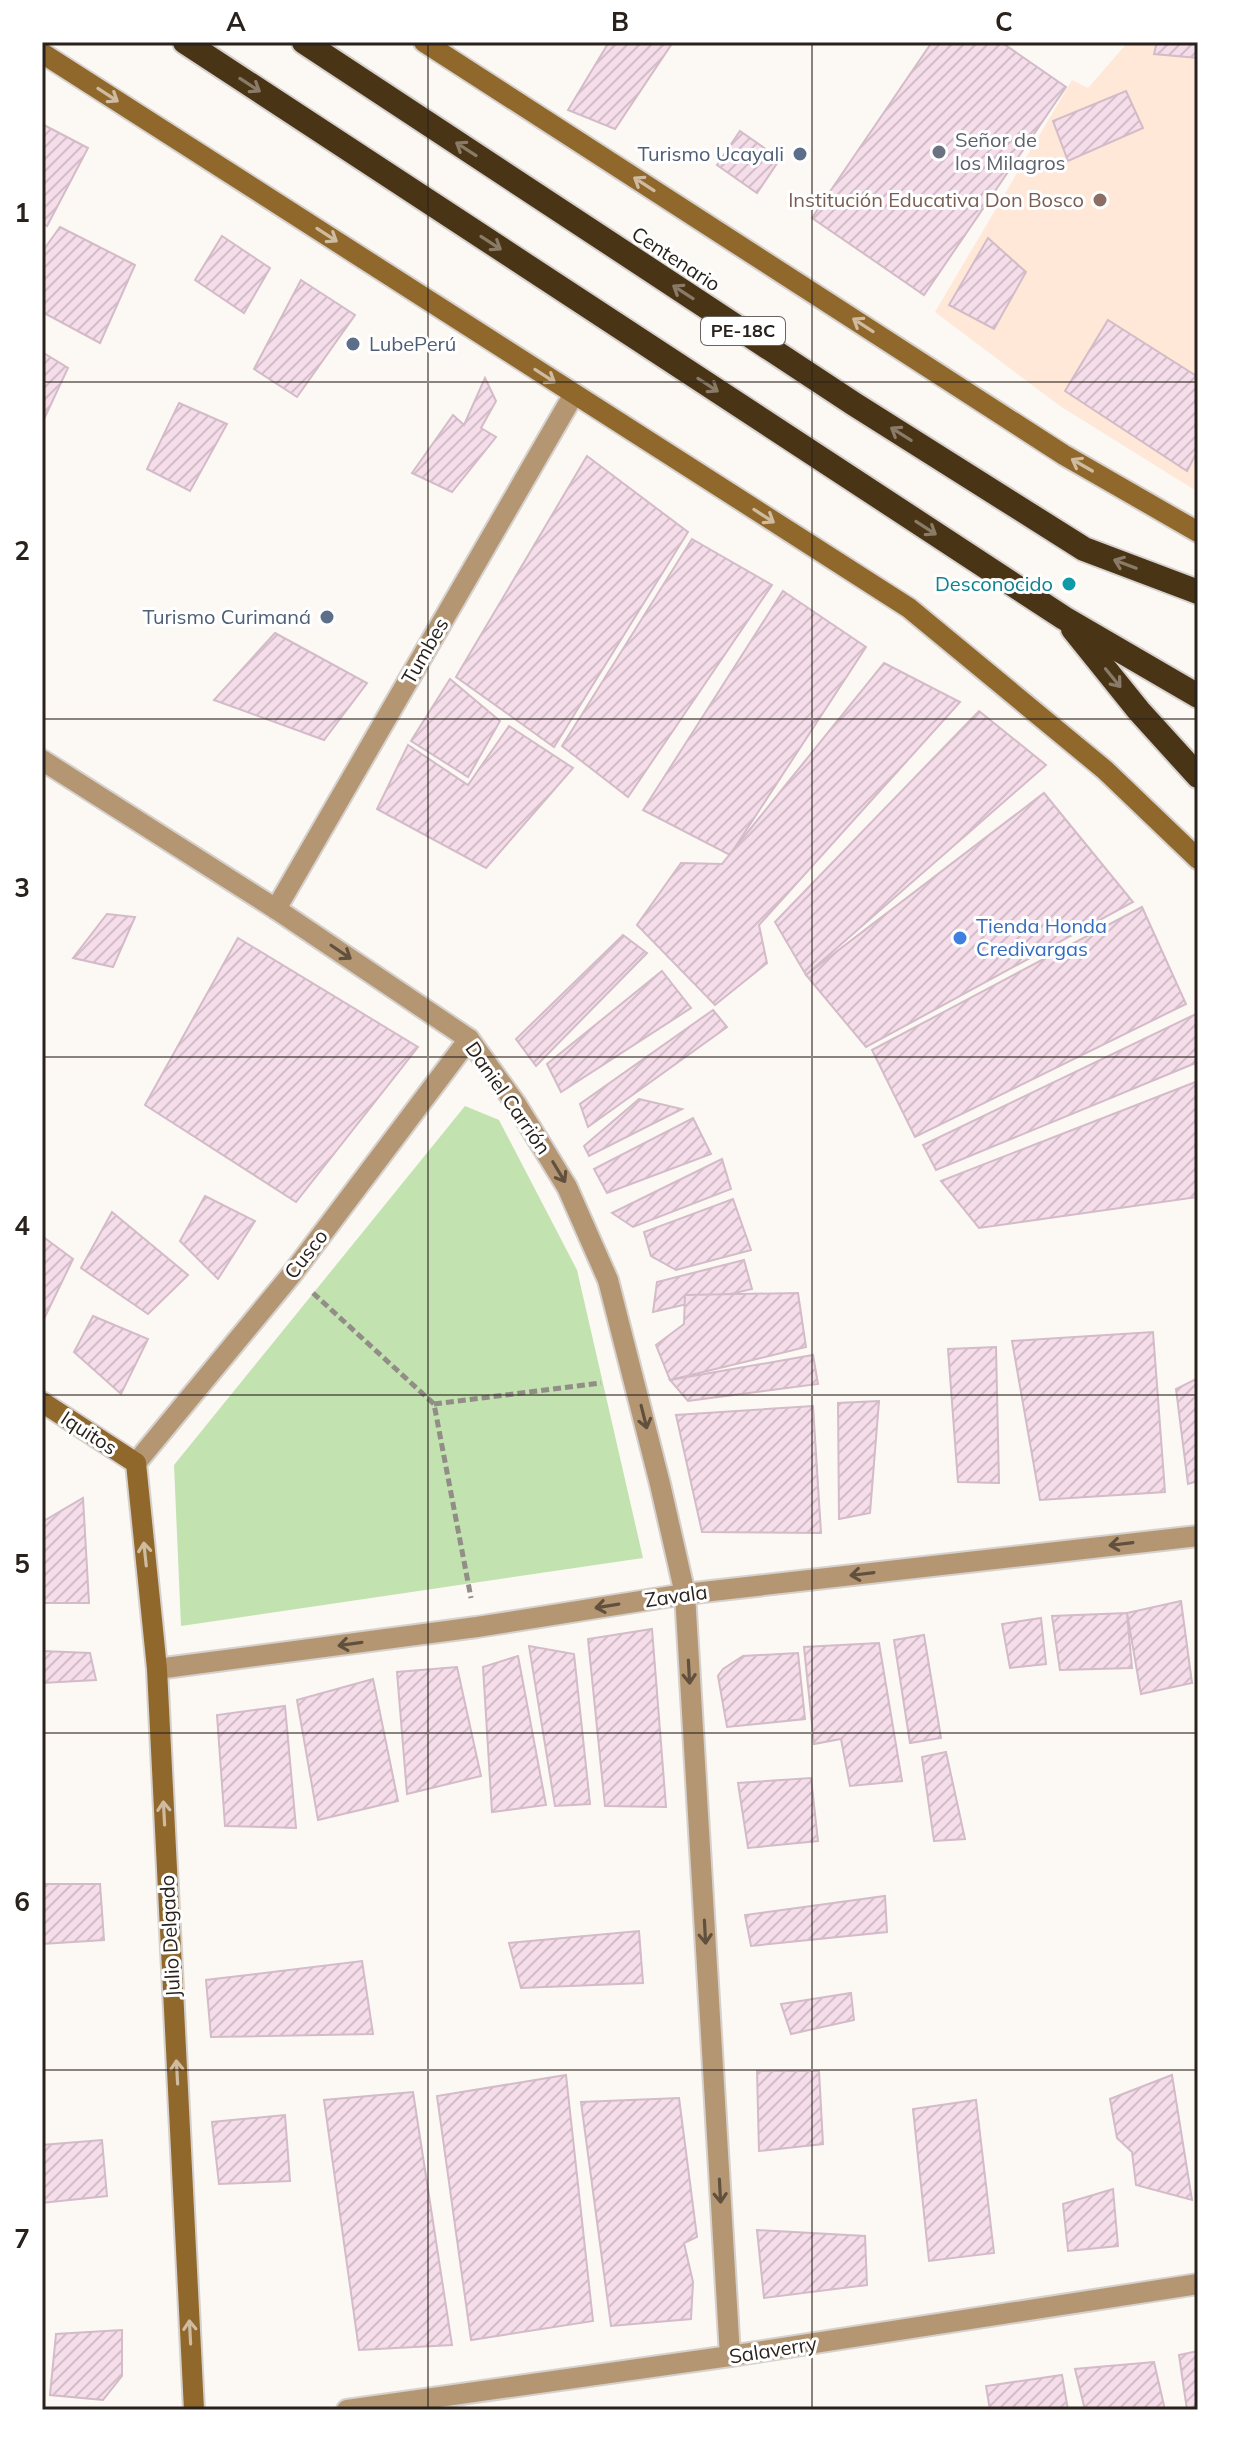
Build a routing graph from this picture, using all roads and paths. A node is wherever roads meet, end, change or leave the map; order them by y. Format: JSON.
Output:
{"nodes":[{"id":1,"x":185,"y":42,"type":"edge"},
{"id":2,"x":304,"y":42,"type":"edge"},
{"id":3,"x":424,"y":42,"type":"edge"},
{"id":4,"x":42,"y":53,"type":"edge"},
{"id":5,"x":574,"y":394,"type":"junction"},
{"id":6,"x":1198,"y":532,"type":"edge"},
{"id":7,"x":1198,"y":592,"type":"edge"},
{"id":8,"x":1064,"y":618,"type":"junction"},
{"id":9,"x":1198,"y":696,"type":"edge"},
{"id":10,"x":42,"y":760,"type":"edge"},
{"id":11,"x":1198,"y":776,"type":"edge"},
{"id":12,"x":1198,"y":859,"type":"edge"},
{"id":13,"x":276,"y":909,"type":"junction"},
{"id":14,"x":469,"y":1039,"type":"junction"},
{"id":15,"x":292,"y":1274,"type":"junction"},
{"id":16,"x":634,"y":1378,"type":"junction"},
{"id":17,"x":42,"y":1402,"type":"edge"},
{"id":18,"x":434,"y":1404,"type":"junction"},
{"id":19,"x":136,"y":1463,"type":"junction"},
{"id":20,"x":1198,"y":1536,"type":"edge"},
{"id":21,"x":685,"y":1594,"type":"junction"},
{"id":22,"x":477,"y":1627,"type":"junction"},
{"id":23,"x":157,"y":1669,"type":"junction"},
{"id":24,"x":1198,"y":2284,"type":"edge"},
{"id":25,"x":730,"y":2356,"type":"junction"},
{"id":26,"x":194,"y":2410,"type":"edge"},
{"id":27,"x":347,"y":2410,"type":"edge"}],
"edges":[{"from":1,"to":8,"type":"highway","number":"PE-18C","one_way":true},
{"from":7,"to":2,"type":"highway","name":"Centenario","number":"PE-18C","one_way":true},
{"from":6,"to":3,"type":"street","one_way":true},
{"from":4,"to":5,"type":"street","one_way":true},
{"from":5,"to":12,"type":"street","one_way":true},
{"from":5,"to":13,"type":"street","name":"Tumbes"},
{"from":8,"to":9,"type":"highway","number":"PE-18C"},
{"from":8,"to":11,"type":"highway","one_way":true},
{"from":10,"to":13,"type":"street","name":"Daniel Carrión"},
{"from":13,"to":14,"type":"street","name":"Daniel Carrión","one_way":true},
{"from":14,"to":15,"type":"street","name":"Cusco"},
{"from":14,"to":16,"type":"street","name":"Daniel Carrión","one_way":true},
{"from":15,"to":18,"type":"path"},
{"from":15,"to":19,"type":"street","name":"Cusco"},
{"from":16,"to":18,"type":"path"},
{"from":16,"to":21,"type":"street","name":"Daniel Carrión","one_way":true},
{"from":17,"to":19,"type":"street","name":"Iquitos"},
{"from":18,"to":22,"type":"path"},
{"from":23,"to":19,"type":"street","name":"Julio Delgado","one_way":true},
{"from":20,"to":21,"type":"street","name":"Zavala","one_way":true},
{"from":21,"to":22,"type":"street","name":"Zavala","one_way":true},
{"from":21,"to":25,"type":"street","name":"Daniel Carrión","one_way":true},
{"from":22,"to":23,"type":"street","name":"Zavala","one_way":true},
{"from":26,"to":23,"type":"street","name":"Julio Delgado","one_way":true},
{"from":24,"to":25,"type":"street","name":"Salaverry"},
{"from":25,"to":27,"type":"street","name":"Salaverry"}]}
